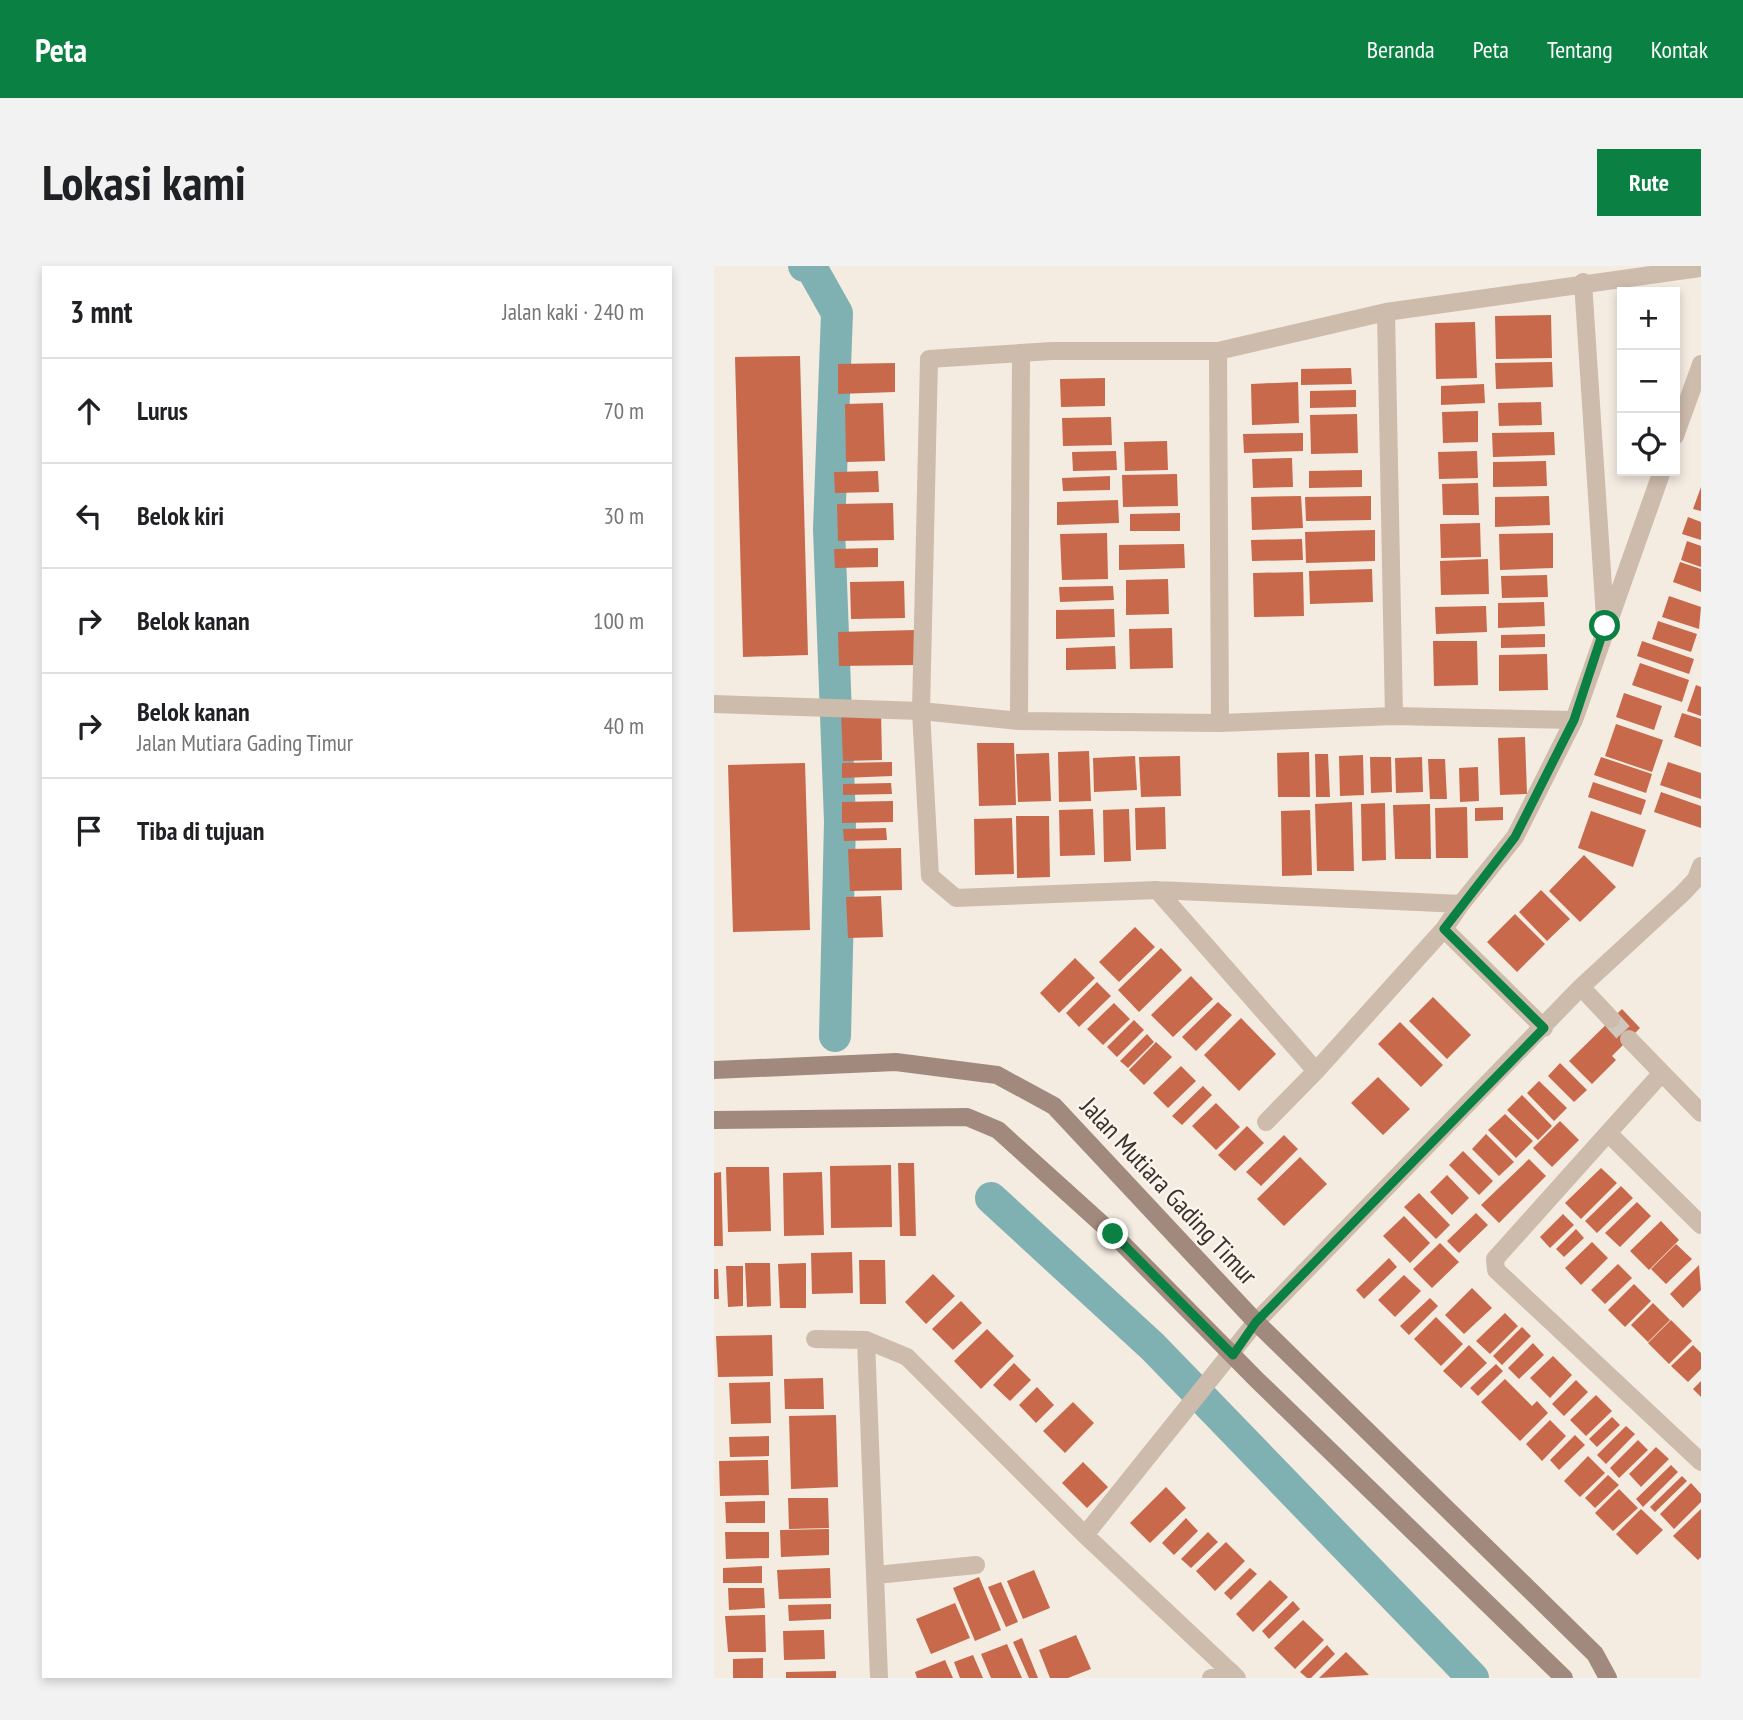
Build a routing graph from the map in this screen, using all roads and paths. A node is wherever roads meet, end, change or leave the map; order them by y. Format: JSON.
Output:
{"nodes":[{"id":1,"x":1701,"y":268,"type":"edge"},
{"id":2,"x":1583,"y":282,"type":"junction"},
{"id":3,"x":1386,"y":312,"type":"junction"},
{"id":4,"x":1218,"y":351,"type":"junction"},
{"id":5,"x":1021,"y":354,"type":"junction"},
{"id":6,"x":1701,"y":364,"type":"edge"},
{"id":7,"x":1680,"y":422,"type":"edge"},
{"id":8,"x":1660,"y":476,"type":"edge"},
{"id":9,"x":1605,"y":626,"type":"junction"},
{"id":10,"x":714,"y":704,"type":"edge"},
{"id":11,"x":921,"y":711,"type":"junction"},
{"id":12,"x":1394,"y":716,"type":"junction"},
{"id":13,"x":1574,"y":720,"type":"junction"},
{"id":14,"x":1019,"y":721,"type":"junction"},
{"id":15,"x":1220,"y":723,"type":"junction"},
{"id":16,"x":1701,"y":866,"type":"edge"},
{"id":17,"x":1157,"y":890,"type":"junction"},
{"id":18,"x":1461,"y":904,"type":"junction"},
{"id":19,"x":1444,"y":929,"type":"junction"},
{"id":20,"x":1581,"y":987,"type":"junction"},
{"id":21,"x":1611,"y":1019,"type":"tunnel mouth"},
{"id":22,"x":1544,"y":1028,"type":"junction"},
{"id":23,"x":1629,"y":1040,"type":"tunnel mouth"},
{"id":24,"x":714,"y":1070,"type":"edge"},
{"id":25,"x":1316,"y":1071,"type":"junction"},
{"id":26,"x":1661,"y":1074,"type":"junction"},
{"id":27,"x":1701,"y":1113,"type":"edge"},
{"id":28,"x":714,"y":1120,"type":"edge"},
{"id":29,"x":1266,"y":1122,"type":"dead end"},
{"id":30,"x":1608,"y":1133,"type":"junction"},
{"id":31,"x":1701,"y":1225,"type":"edge"},
{"id":32,"x":1256,"y":1322,"type":"junction"},
{"id":33,"x":815,"y":1339,"type":"dead end"},
{"id":34,"x":866,"y":1340,"type":"junction"},
{"id":35,"x":1233,"y":1355,"type":"junction"},
{"id":36,"x":1701,"y":1462,"type":"edge"},
{"id":37,"x":1085,"y":1535,"type":"junction"},
{"id":38,"x":976,"y":1565,"type":"dead end"},
{"id":39,"x":876,"y":1575,"type":"junction"},
{"id":40,"x":1234,"y":1675,"type":"edge"},
{"id":41,"x":879,"y":1678,"type":"edge"},
{"id":42,"x":1211,"y":1678,"type":"edge"},
{"id":43,"x":1564,"y":1678,"type":"edge"},
{"id":44,"x":1608,"y":1678,"type":"edge"}],
"edges":[{"from":1,"to":2,"type":"street"},
{"from":2,"to":3,"type":"street"},
{"from":2,"to":9,"type":"street"},
{"from":3,"to":4,"type":"street"},
{"from":3,"to":12,"type":"street"},
{"from":4,"to":5,"type":"street"},
{"from":4,"to":15,"type":"street"},
{"from":5,"to":11,"type":"street"},
{"from":5,"to":14,"type":"street"},
{"from":6,"to":7,"type":"street"},
{"from":8,"to":9,"type":"street"},
{"from":9,"to":13,"type":"street"},
{"from":10,"to":11,"type":"street"},
{"from":11,"to":14,"type":"street"},
{"from":11,"to":17,"type":"street"},
{"from":12,"to":13,"type":"street"},
{"from":12,"to":15,"type":"street"},
{"from":13,"to":18,"type":"street"},
{"from":14,"to":15,"type":"street"},
{"from":16,"to":20,"type":"street"},
{"from":17,"to":18,"type":"street"},
{"from":17,"to":25,"type":"street"},
{"from":18,"to":19,"type":"street"},
{"from":19,"to":22,"type":"street"},
{"from":19,"to":25,"type":"street"},
{"from":20,"to":21,"type":"street"},
{"from":20,"to":22,"type":"street"},
{"from":22,"to":32,"type":"street"},
{"from":23,"to":26,"type":"street"},
{"from":24,"to":32,"type":"main road","name":"Jalan Mutiara Gading Timur"},
{"from":25,"to":29,"type":"street"},
{"from":26,"to":27,"type":"street"},
{"from":26,"to":30,"type":"street"},
{"from":28,"to":35,"type":"main road"},
{"from":30,"to":31,"type":"street"},
{"from":30,"to":36,"type":"street"},
{"from":32,"to":35,"type":"street"},
{"from":32,"to":44,"type":"main road","name":"Jalan Mutiara Gading Timur"},
{"from":33,"to":34,"type":"street"},
{"from":34,"to":37,"type":"street"},
{"from":34,"to":39,"type":"street"},
{"from":35,"to":37,"type":"street"},
{"from":35,"to":43,"type":"main road"},
{"from":37,"to":40,"type":"street"},
{"from":38,"to":39,"type":"street"},
{"from":39,"to":41,"type":"street"},
{"from":40,"to":42,"type":"street"}]}
